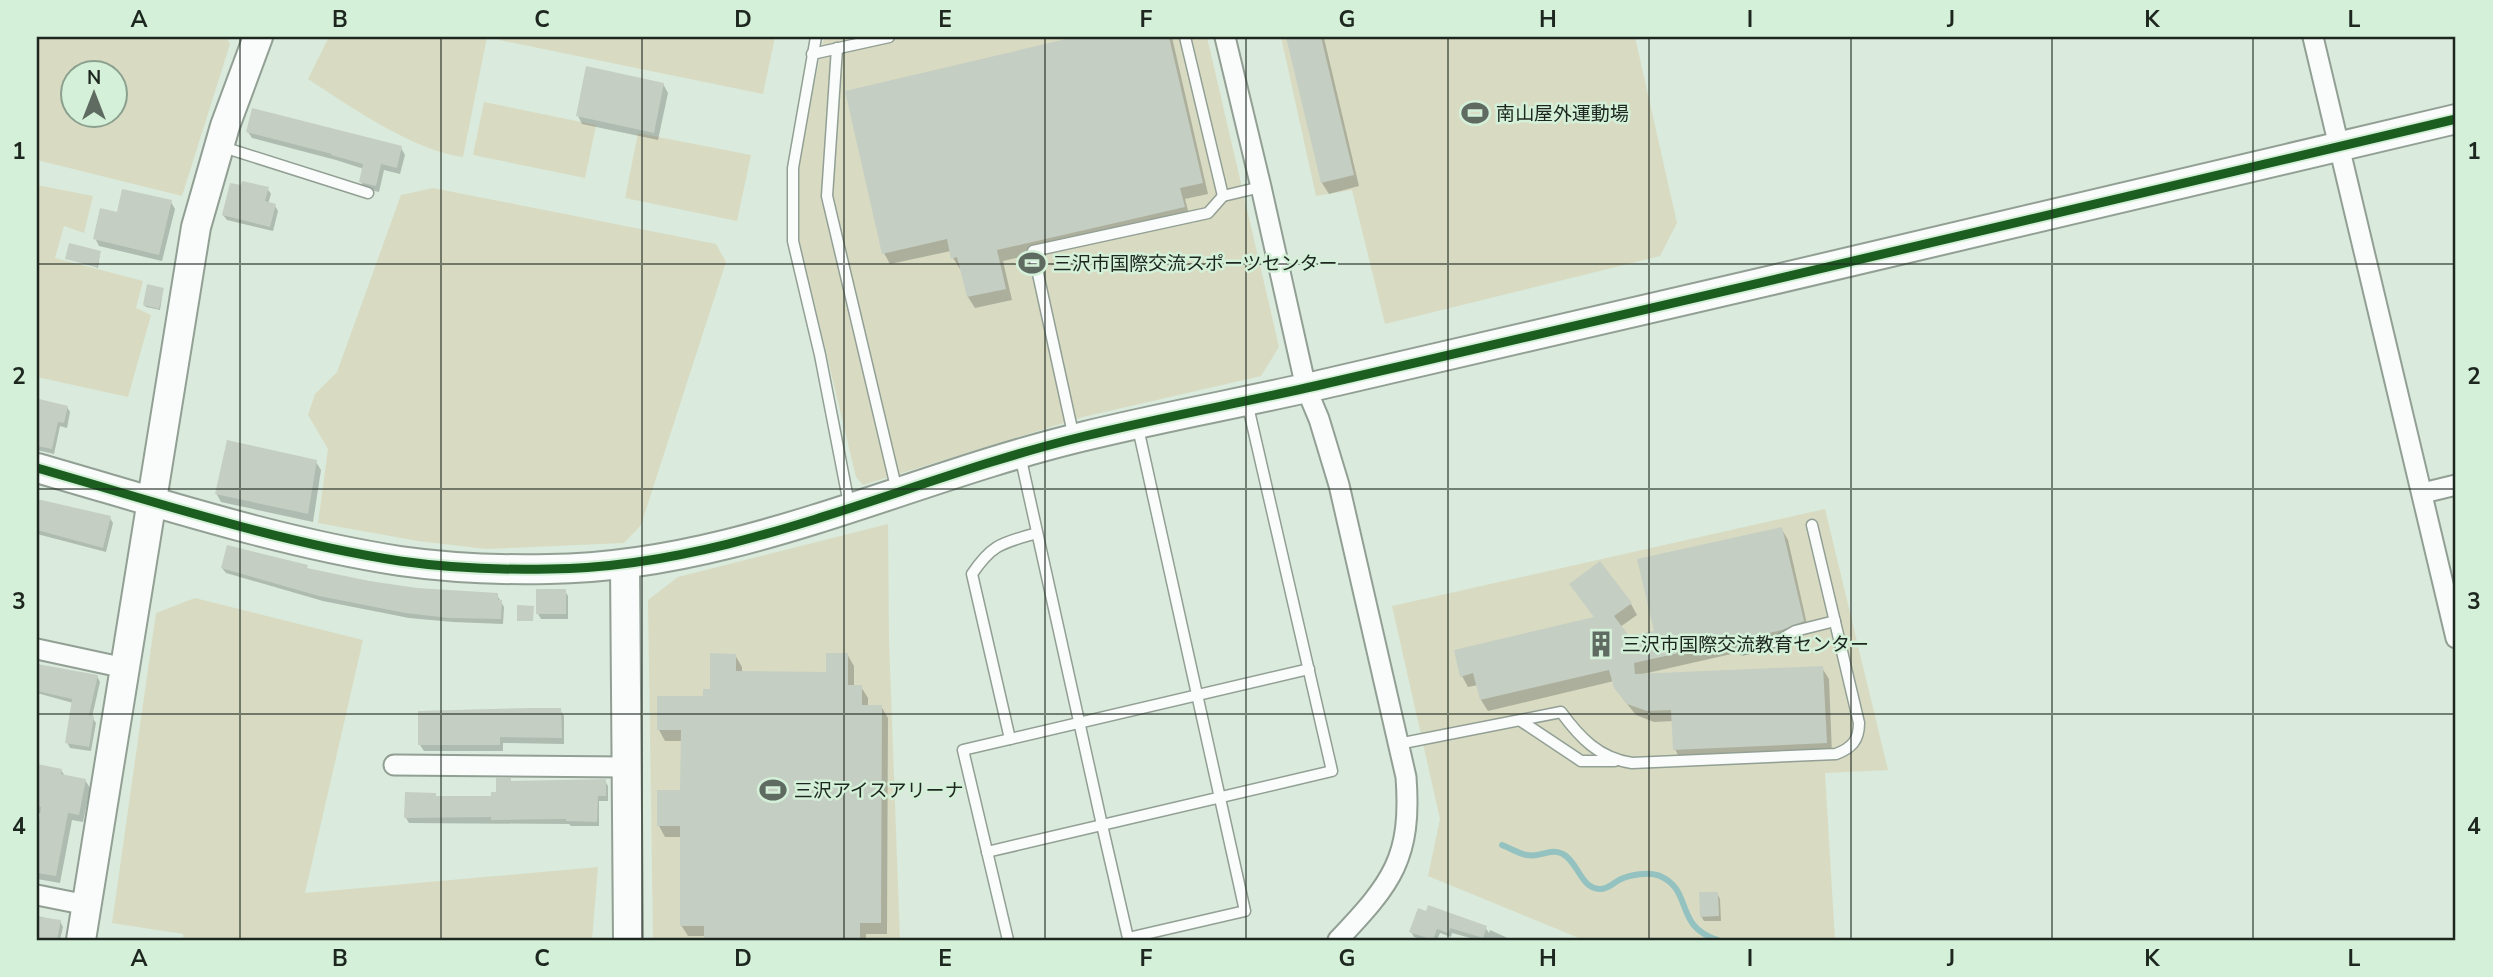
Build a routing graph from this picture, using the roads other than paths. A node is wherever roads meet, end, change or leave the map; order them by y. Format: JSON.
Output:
{"nodes":[{"id":1,"x":258,"y":37,"type":"edge"},
{"id":2,"x":816,"y":37,"type":"edge"},
{"id":3,"x":889,"y":37,"type":"edge"},
{"id":4,"x":1185,"y":37,"type":"edge"},
{"id":5,"x":1225,"y":37,"type":"edge"},
{"id":6,"x":2313,"y":37,"type":"edge"},
{"id":7,"x":837,"y":48,"type":"junction"},
{"id":8,"x":812,"y":54,"type":"junction"},
{"id":9,"x":2456,"y":119,"type":"edge"},
{"id":10,"x":219,"y":146,"type":"junction"},
{"id":11,"x":2338,"y":148,"type":"junction"},
{"id":12,"x":1261,"y":187,"type":"junction"},
{"id":13,"x":368,"y":193,"type":"dead end"},
{"id":14,"x":1223,"y":196,"type":"junction"},
{"id":15,"x":1306,"y":388,"type":"junction"},
{"id":16,"x":1247,"y":401,"type":"junction"},
{"id":17,"x":1138,"y":424,"type":"junction"},
{"id":18,"x":1074,"y":438,"type":"junction"},
{"id":19,"x":1020,"y":453,"type":"junction"},
{"id":20,"x":37,"y":468,"type":"edge"},
{"id":21,"x":2456,"y":485,"type":"edge"},
{"id":22,"x":897,"y":492,"type":"junction"},
{"id":23,"x":2423,"y":493,"type":"junction"},
{"id":24,"x":151,"y":501,"type":"junction"},
{"id":25,"x":850,"y":509,"type":"junction"},
{"id":26,"x":1812,"y":525,"type":"dead end"},
{"id":27,"x":1037,"y":533,"type":"junction"},
{"id":28,"x":625,"y":565,"type":"junction"},
{"id":29,"x":1835,"y":621,"type":"junction"},
{"id":30,"x":2456,"y":638,"type":"edge"},
{"id":31,"x":37,"y":649,"type":"edge"},
{"id":32,"x":1743,"y":649,"type":"dead end"},
{"id":33,"x":125,"y":668,"type":"junction"},
{"id":34,"x":1308,"y":669,"type":"junction"},
{"id":35,"x":1196,"y":695,"type":"junction"},
{"id":36,"x":1521,"y":720,"type":"junction"},
{"id":37,"x":1079,"y":723,"type":"junction"},
{"id":38,"x":1010,"y":739,"type":"junction"},
{"id":39,"x":1398,"y":744,"type":"junction"},
{"id":40,"x":1619,"y":761,"type":"junction"},
{"id":41,"x":394,"y":765,"type":"dead end"},
{"id":42,"x":626,"y":766,"type":"junction"},
{"id":43,"x":1219,"y":798,"type":"junction"},
{"id":44,"x":1102,"y":825,"type":"junction"},
{"id":45,"x":987,"y":852,"type":"junction"},
{"id":46,"x":37,"y":895,"type":"edge"},
{"id":47,"x":87,"y":905,"type":"junction"},
{"id":48,"x":1124,"y":939,"type":"edge"},
{"id":49,"x":81,"y":940,"type":"edge"},
{"id":50,"x":628,"y":940,"type":"edge"},
{"id":51,"x":1008,"y":940,"type":"edge"},
{"id":52,"x":1338,"y":940,"type":"edge"}],
"edges":[{"from":1,"to":10,"type":"street"},
{"from":2,"to":8,"type":"lane"},
{"from":3,"to":7,"type":"lane"},
{"from":4,"to":14,"type":"lane"},
{"from":5,"to":12,"type":"street"},
{"from":6,"to":11,"type":"street"},
{"from":7,"to":8,"type":"lane"},
{"from":7,"to":22,"type":"lane"},
{"from":8,"to":25,"type":"lane"},
{"from":9,"to":11,"type":"street"},
{"from":10,"to":13,"type":"lane"},
{"from":10,"to":24,"type":"street"},
{"from":11,"to":15,"type":"street"},
{"from":11,"to":23,"type":"street"},
{"from":12,"to":14,"type":"lane"},
{"from":12,"to":15,"type":"street"},
{"from":14,"to":18,"type":"lane"},
{"from":15,"to":16,"type":"street"},
{"from":15,"to":39,"type":"street"},
{"from":16,"to":17,"type":"street"},
{"from":16,"to":34,"type":"lane"},
{"from":17,"to":18,"type":"street"},
{"from":17,"to":35,"type":"lane"},
{"from":18,"to":19,"type":"street"},
{"from":19,"to":22,"type":"street"},
{"from":19,"to":27,"type":"lane"},
{"from":20,"to":24,"type":"street"},
{"from":21,"to":23,"type":"street"},
{"from":22,"to":25,"type":"street"},
{"from":23,"to":30,"type":"street"},
{"from":24,"to":28,"type":"street"},
{"from":24,"to":33,"type":"street"},
{"from":25,"to":28,"type":"street"},
{"from":26,"to":29,"type":"lane"},
{"from":27,"to":37,"type":"lane"},
{"from":27,"to":38,"type":"lane"},
{"from":28,"to":42,"type":"street"},
{"from":29,"to":32,"type":"lane"},
{"from":29,"to":40,"type":"lane"},
{"from":31,"to":33,"type":"street"},
{"from":33,"to":47,"type":"street"},
{"from":34,"to":35,"type":"lane"},
{"from":34,"to":43,"type":"lane"},
{"from":35,"to":37,"type":"lane"},
{"from":35,"to":43,"type":"lane"},
{"from":36,"to":39,"type":"lane"},
{"from":36,"to":40,"type":"lane"},
{"from":36,"to":40,"type":"lane"},
{"from":37,"to":38,"type":"lane"},
{"from":37,"to":44,"type":"lane"},
{"from":38,"to":45,"type":"lane"},
{"from":39,"to":52,"type":"street"},
{"from":41,"to":42,"type":"street"},
{"from":42,"to":50,"type":"street"},
{"from":43,"to":44,"type":"lane"},
{"from":43,"to":48,"type":"lane"},
{"from":44,"to":45,"type":"lane"},
{"from":44,"to":48,"type":"lane"},
{"from":45,"to":51,"type":"lane"},
{"from":46,"to":47,"type":"street"},
{"from":47,"to":49,"type":"street"}]}
